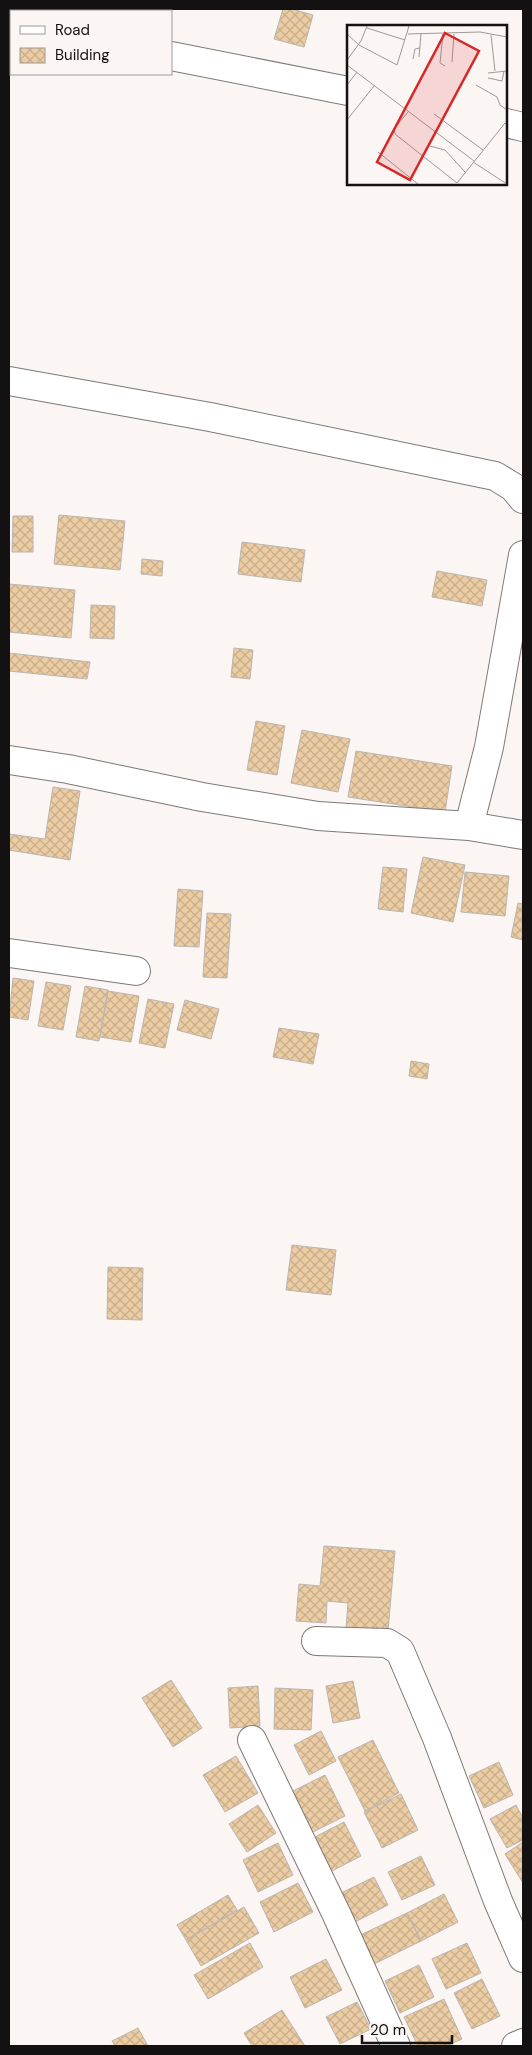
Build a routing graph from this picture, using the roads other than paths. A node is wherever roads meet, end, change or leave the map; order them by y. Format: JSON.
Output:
{"nodes":[{"id":1,"x":172,"y":56,"type":"edge"},
{"id":2,"x":347,"y":91,"type":"edge"},
{"id":3,"x":507,"y":123,"type":"edge"},
{"id":4,"x":523,"y":127,"type":"edge"},
{"id":5,"x":9,"y":381,"type":"edge"},
{"id":6,"x":523,"y":499,"type":"edge"},
{"id":7,"x":523,"y":555,"type":"edge"},
{"id":8,"x":9,"y":760,"type":"edge"},
{"id":9,"x":469,"y":826,"type":"junction"},
{"id":10,"x":523,"y":835,"type":"edge"},
{"id":11,"x":9,"y":953,"type":"edge"},
{"id":12,"x":136,"y":971,"type":"dead end"},
{"id":13,"x":316,"y":1641,"type":"dead end"},
{"id":14,"x":252,"y":1740,"type":"dead end"},
{"id":15,"x":523,"y":1958,"type":"edge"},
{"id":16,"x":523,"y":2043,"type":"edge"},
{"id":17,"x":396,"y":2046,"type":"edge"},
{"id":18,"x":516,"y":2046,"type":"edge"}],
"edges":[{"from":1,"to":2,"type":"street"},
{"from":3,"to":4,"type":"street"},
{"from":5,"to":6,"type":"street"},
{"from":7,"to":9,"type":"street"},
{"from":8,"to":9,"type":"street"},
{"from":9,"to":10,"type":"street"},
{"from":11,"to":12,"type":"street"},
{"from":13,"to":15,"type":"street"},
{"from":14,"to":17,"type":"street"},
{"from":16,"to":18,"type":"street"}]}
